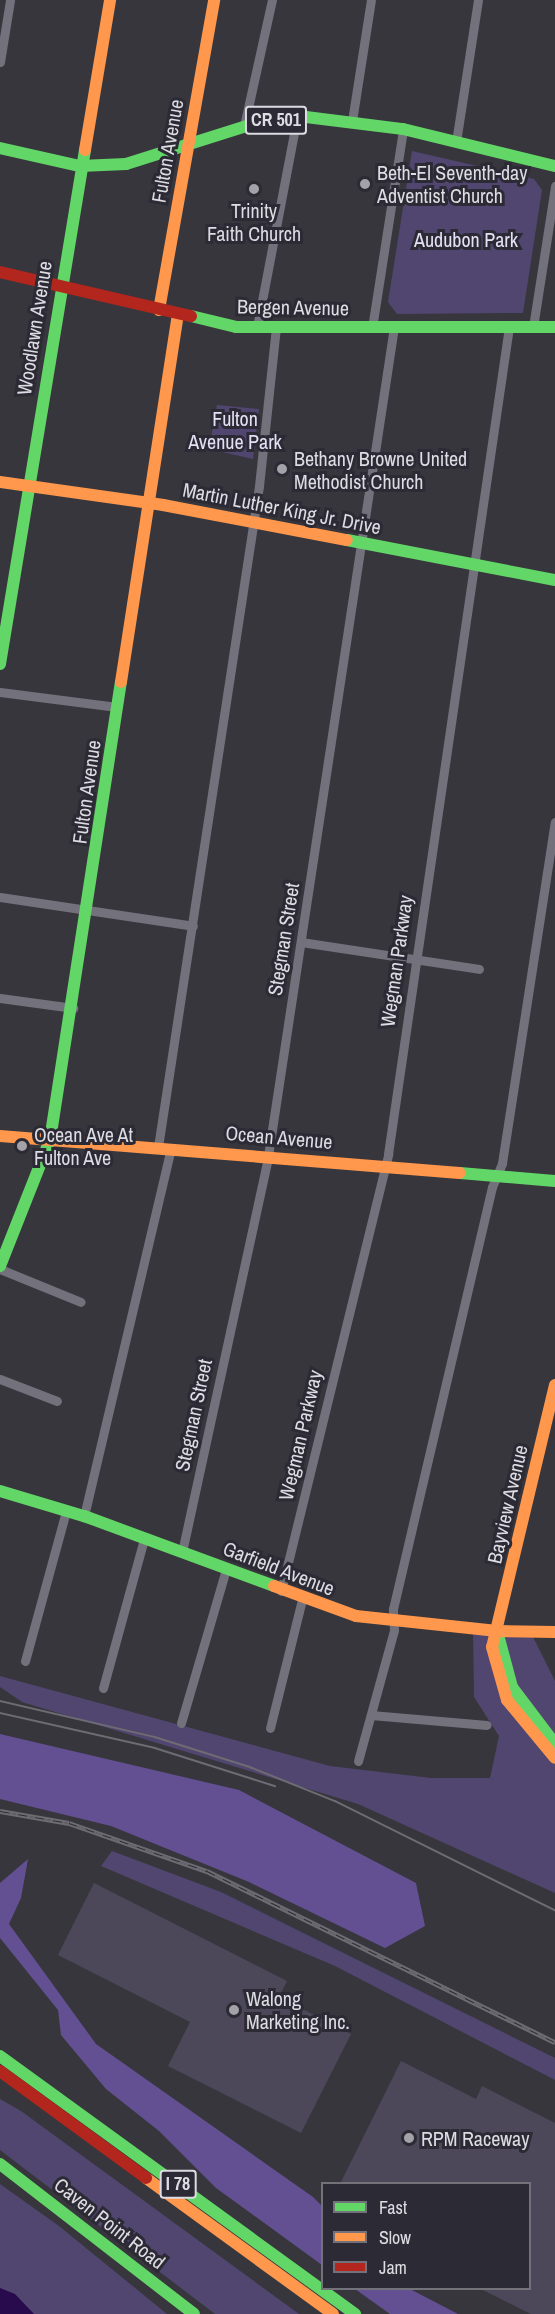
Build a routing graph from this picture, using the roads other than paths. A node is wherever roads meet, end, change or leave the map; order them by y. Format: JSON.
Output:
{"nodes":[{"id":1,"x":10,"y":0,"type":"edge"},
{"id":2,"x":110,"y":0,"type":"edge"},
{"id":3,"x":214,"y":0,"type":"edge"},
{"id":4,"x":272,"y":0,"type":"edge"},
{"id":5,"x":371,"y":0,"type":"edge"},
{"id":6,"x":478,"y":0,"type":"edge"},
{"id":7,"x":0,"y":62,"type":"edge"},
{"id":8,"x":297,"y":118,"type":"junction"},
{"id":9,"x":352,"y":121,"type":"junction"},
{"id":10,"x":244,"y":126,"type":"junction"},
{"id":11,"x":403,"y":129,"type":"junction"},
{"id":12,"x":456,"y":142,"type":"junction"},
{"id":13,"x":189,"y":146,"type":"junction"},
{"id":14,"x":0,"y":148,"type":"edge"},
{"id":15,"x":80,"y":166,"type":"junction"},
{"id":16,"x":555,"y":166,"type":"edge"},
{"id":17,"x":555,"y":186,"type":"edge"},
{"id":18,"x":0,"y":272,"type":"edge"},
{"id":19,"x":60,"y":286,"type":"junction"},
{"id":20,"x":159,"y":310,"type":"junction"},
{"id":21,"x":178,"y":314,"type":"junction"},
{"id":22,"x":257,"y":327,"type":"junction"},
{"id":23,"x":393,"y":327,"type":"junction"},
{"id":24,"x":508,"y":327,"type":"junction"},
{"id":25,"x":533,"y":327,"type":"junction"},
{"id":26,"x":555,"y":327,"type":"edge"},
{"id":27,"x":276,"y":328,"type":"junction"},
{"id":28,"x":372,"y":328,"type":"junction"},
{"id":29,"x":0,"y":482,"type":"edge"},
{"id":30,"x":28,"y":486,"type":"junction"},
{"id":31,"x":148,"y":503,"type":"junction"},
{"id":32,"x":253,"y":523,"type":"junction"},
{"id":33,"x":362,"y":544,"type":"junction"},
{"id":34,"x":471,"y":564,"type":"junction"},
{"id":35,"x":555,"y":580,"type":"edge"},
{"id":36,"x":0,"y":664,"type":"edge"},
{"id":37,"x":0,"y":692,"type":"edge"},
{"id":38,"x":117,"y":707,"type":"junction"},
{"id":39,"x":555,"y":822,"type":"edge"},
{"id":40,"x":0,"y":897,"type":"edge"},
{"id":41,"x":87,"y":911,"type":"junction"},
{"id":42,"x":194,"y":926,"type":"junction"},
{"id":43,"x":301,"y":942,"type":"junction"},
{"id":44,"x":414,"y":959,"type":"junction"},
{"id":45,"x":479,"y":969,"type":"dead end"},
{"id":46,"x":0,"y":998,"type":"edge"},
{"id":47,"x":73,"y":1008,"type":"junction"},
{"id":48,"x":0,"y":1136,"type":"edge"},
{"id":49,"x":50,"y":1140,"type":"junction"},
{"id":50,"x":165,"y":1148,"type":"junction"},
{"id":51,"x":267,"y":1156,"type":"junction"},
{"id":52,"x":383,"y":1165,"type":"junction"},
{"id":53,"x":496,"y":1177,"type":"junction"},
{"id":54,"x":555,"y":1181,"type":"edge"},
{"id":55,"x":0,"y":1267,"type":"edge"},
{"id":56,"x":81,"y":1302,"type":"dead end"},
{"id":57,"x":0,"y":1379,"type":"edge"},
{"id":58,"x":555,"y":1386,"type":"edge"},
{"id":59,"x":57,"y":1401,"type":"dead end"},
{"id":60,"x":1,"y":1494,"type":"edge"},
{"id":61,"x":66,"y":1511,"type":"junction"},
{"id":62,"x":84,"y":1516,"type":"junction"},
{"id":63,"x":144,"y":1539,"type":"junction"},
{"id":64,"x":182,"y":1552,"type":"junction"},
{"id":65,"x":226,"y":1569,"type":"junction"},
{"id":66,"x":281,"y":1592,"type":"junction"},
{"id":67,"x":302,"y":1600,"type":"junction"},
{"id":68,"x":394,"y":1620,"type":"junction"},
{"id":69,"x":497,"y":1631,"type":"junction"},
{"id":70,"x":555,"y":1632,"type":"edge"},
{"id":71,"x":25,"y":1661,"type":"dead end"},
{"id":72,"x":103,"y":1688,"type":"dead end"},
{"id":73,"x":371,"y":1715,"type":"junction"},
{"id":74,"x":526,"y":1720,"type":"junction"},
{"id":75,"x":181,"y":1723,"type":"dead end"},
{"id":76,"x":487,"y":1725,"type":"dead end"},
{"id":77,"x":270,"y":1728,"type":"dead end"},
{"id":78,"x":555,"y":1744,"type":"edge"},
{"id":79,"x":555,"y":1758,"type":"edge"},
{"id":80,"x":358,"y":1761,"type":"dead end"},
{"id":81,"x":0,"y":2056,"type":"edge"},
{"id":82,"x":0,"y":2071,"type":"edge"},
{"id":83,"x":0,"y":2164,"type":"edge"},
{"id":84,"x":321,"y":2289,"type":"edge"},
{"id":85,"x":322,"y":2290,"type":"edge"},
{"id":86,"x":194,"y":2314,"type":"edge"},
{"id":87,"x":333,"y":2314,"type":"edge"},
{"id":88,"x":355,"y":2314,"type":"edge"}],
"edges":[{"from":1,"to":7,"type":"street"},
{"from":2,"to":15,"type":"main road","name":"Woodlawn Avenue"},
{"from":3,"to":13,"type":"main road","name":"Fulton Avenue"},
{"from":4,"to":10,"type":"street"},
{"from":5,"to":9,"type":"street"},
{"from":6,"to":12,"type":"street"},
{"from":8,"to":9,"type":"main road","number":"CR 501"},
{"from":8,"to":10,"type":"main road","number":"CR 501"},
{"from":8,"to":22,"type":"street"},
{"from":9,"to":11,"type":"main road","number":"CR 501"},
{"from":10,"to":13,"type":"main road","number":"CR 501"},
{"from":11,"to":12,"type":"main road","number":"CR 501"},
{"from":11,"to":28,"type":"street"},
{"from":12,"to":16,"type":"main road","number":"CR 501"},
{"from":13,"to":15,"type":"main road","number":"CR 501"},
{"from":13,"to":20,"type":"main road","name":"Fulton Avenue"},
{"from":14,"to":15,"type":"main road","number":"CR 501"},
{"from":15,"to":19,"type":"main road","name":"Woodlawn Avenue"},
{"from":17,"to":25,"type":"street"},
{"from":18,"to":19,"type":"main road","name":"Bergen Avenue"},
{"from":19,"to":20,"type":"main road","name":"Bergen Avenue"},
{"from":19,"to":30,"type":"main road","name":"Woodlawn Avenue"},
{"from":20,"to":21,"type":"main road","name":"Bergen Avenue"},
{"from":21,"to":22,"type":"main road","name":"Bergen Avenue"},
{"from":21,"to":31,"type":"main road","name":"Fulton Avenue"},
{"from":22,"to":27,"type":"main road","name":"Bergen Avenue"},
{"from":23,"to":24,"type":"main road","name":"Bergen Avenue"},
{"from":23,"to":28,"type":"main road","name":"Bergen Avenue"},
{"from":23,"to":33,"type":"street","name":"Stegman Street"},
{"from":24,"to":25,"type":"main road","name":"Bergen Avenue"},
{"from":24,"to":34,"type":"street","name":"Wegman Parkway"},
{"from":25,"to":26,"type":"main road","name":"Bergen Avenue"},
{"from":27,"to":28,"type":"main road","name":"Bergen Avenue"},
{"from":27,"to":32,"type":"street"},
{"from":29,"to":30,"type":"main road","name":"Martin Luther King Jr. Drive"},
{"from":30,"to":31,"type":"main road","name":"Martin Luther King Jr. Drive"},
{"from":30,"to":36,"type":"main road","name":"Woodlawn Avenue"},
{"from":31,"to":32,"type":"main road","name":"Martin Luther King Jr. Drive"},
{"from":31,"to":38,"type":"main road","name":"Fulton Avenue"},
{"from":32,"to":33,"type":"main road","name":"Martin Luther King Jr. Drive"},
{"from":32,"to":42,"type":"street"},
{"from":33,"to":34,"type":"main road","name":"Martin Luther King Jr. Drive"},
{"from":33,"to":43,"type":"street","name":"Stegman Street"},
{"from":34,"to":35,"type":"main road","name":"Martin Luther King Jr. Drive"},
{"from":34,"to":44,"type":"street","name":"Wegman Parkway"},
{"from":37,"to":38,"type":"street"},
{"from":38,"to":41,"type":"main road","name":"Fulton Avenue"},
{"from":39,"to":53,"type":"street"},
{"from":40,"to":41,"type":"street"},
{"from":41,"to":42,"type":"street"},
{"from":41,"to":47,"type":"main road","name":"Fulton Avenue"},
{"from":42,"to":50,"type":"street"},
{"from":43,"to":44,"type":"street"},
{"from":43,"to":51,"type":"street","name":"Stegman Street"},
{"from":44,"to":45,"type":"street"},
{"from":44,"to":52,"type":"street","name":"Wegman Parkway"},
{"from":46,"to":47,"type":"street"},
{"from":47,"to":49,"type":"main road","name":"Fulton Avenue"},
{"from":48,"to":49,"type":"main road","name":"Ocean Avenue"},
{"from":49,"to":50,"type":"main road","name":"Ocean Avenue"},
{"from":49,"to":55,"type":"main road","name":"Fulton Avenue"},
{"from":50,"to":51,"type":"main road","name":"Ocean Avenue"},
{"from":50,"to":62,"type":"street"},
{"from":51,"to":52,"type":"main road","name":"Ocean Avenue"},
{"from":51,"to":64,"type":"street","name":"Stegman Street"},
{"from":52,"to":53,"type":"main road","name":"Ocean Avenue"},
{"from":52,"to":66,"type":"street","name":"Wegman Parkway"},
{"from":53,"to":54,"type":"main road","name":"Ocean Avenue"},
{"from":53,"to":68,"type":"street"},
{"from":55,"to":56,"type":"street"},
{"from":57,"to":59,"type":"street"},
{"from":58,"to":69,"type":"main road","name":"Bayview Avenue"},
{"from":60,"to":61,"type":"main road","name":"Garfield Avenue"},
{"from":61,"to":62,"type":"main road","name":"Garfield Avenue"},
{"from":61,"to":71,"type":"street"},
{"from":62,"to":63,"type":"main road","name":"Garfield Avenue"},
{"from":63,"to":64,"type":"main road","name":"Garfield Avenue"},
{"from":63,"to":72,"type":"street"},
{"from":64,"to":65,"type":"main road","name":"Garfield Avenue"},
{"from":65,"to":66,"type":"main road","name":"Garfield Avenue"},
{"from":65,"to":75,"type":"street"},
{"from":66,"to":67,"type":"main road","name":"Garfield Avenue"},
{"from":67,"to":68,"type":"main road","name":"Garfield Avenue"},
{"from":67,"to":77,"type":"street"},
{"from":68,"to":69,"type":"main road","name":"Garfield Avenue"},
{"from":68,"to":73,"type":"street"},
{"from":69,"to":70,"type":"main road","name":"Garfield Avenue"},
{"from":69,"to":74,"type":"main road","name":"Bayview Avenue"},
{"from":73,"to":76,"type":"street"},
{"from":73,"to":80,"type":"street"},
{"from":74,"to":78,"type":"main road","name":"Bayview Avenue"},
{"from":74,"to":79,"type":"main road","name":"Bayview Avenue"},
{"from":81,"to":84,"type":"main road","number":"I 78"},
{"from":82,"to":87,"type":"main road","number":"I 78"},
{"from":83,"to":86,"type":"main road","name":"Caven Point Road"},
{"from":85,"to":88,"type":"main road","number":"I 78"}]}
